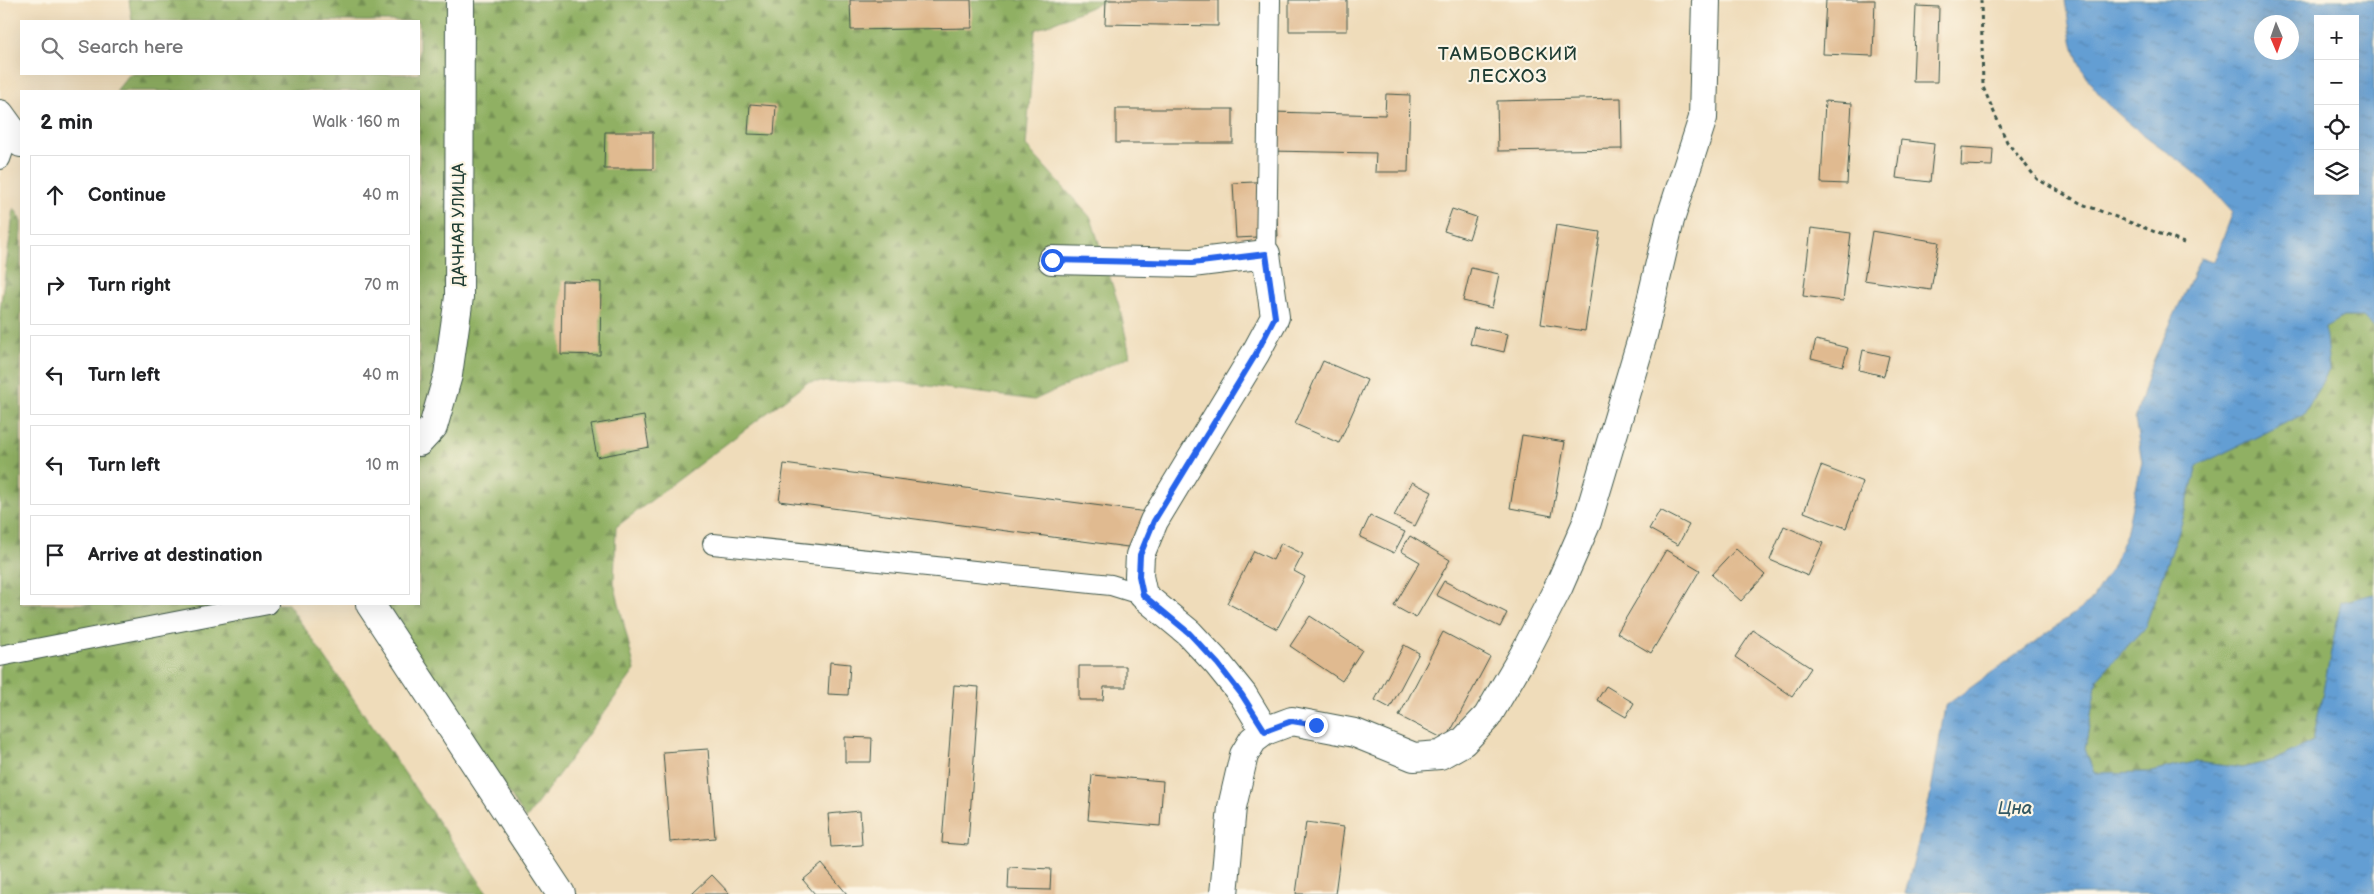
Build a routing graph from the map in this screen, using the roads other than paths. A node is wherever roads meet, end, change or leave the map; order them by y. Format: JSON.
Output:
{"nodes":[{"id":1,"x":460,"y":0,"type":"edge"},
{"id":2,"x":1270,"y":0,"type":"edge"},
{"id":3,"x":1706,"y":0,"type":"edge"},
{"id":4,"x":11,"y":128,"type":"edge"},
{"id":5,"x":0,"y":159,"type":"edge"},
{"id":6,"x":1266,"y":254,"type":"junction"},
{"id":7,"x":1052,"y":260,"type":"dead end"},
{"id":8,"x":420,"y":441,"type":"edge"},
{"id":9,"x":713,"y":544,"type":"dead end"},
{"id":10,"x":1143,"y":595,"type":"junction"},
{"id":11,"x":263,"y":605,"type":"edge"},
{"id":12,"x":371,"y":605,"type":"edge"},
{"id":13,"x":0,"y":656,"type":"edge"},
{"id":14,"x":1265,"y":731,"type":"junction"},
{"id":15,"x":561,"y":894,"type":"edge"},
{"id":16,"x":1224,"y":894,"type":"edge"}],
"edges":[{"from":1,"to":8,"type":"street","name":"ДАЧНАЯ УЛИЦА"},
{"from":2,"to":6,"type":"lane"},
{"from":3,"to":14,"type":"street"},
{"from":4,"to":5,"type":"lane"},
{"from":6,"to":7,"type":"street"},
{"from":6,"to":10,"type":"street"},
{"from":9,"to":10,"type":"lane"},
{"from":10,"to":14,"type":"street"},
{"from":11,"to":13,"type":"lane"},
{"from":12,"to":15,"type":"street"},
{"from":14,"to":16,"type":"street"}]}
